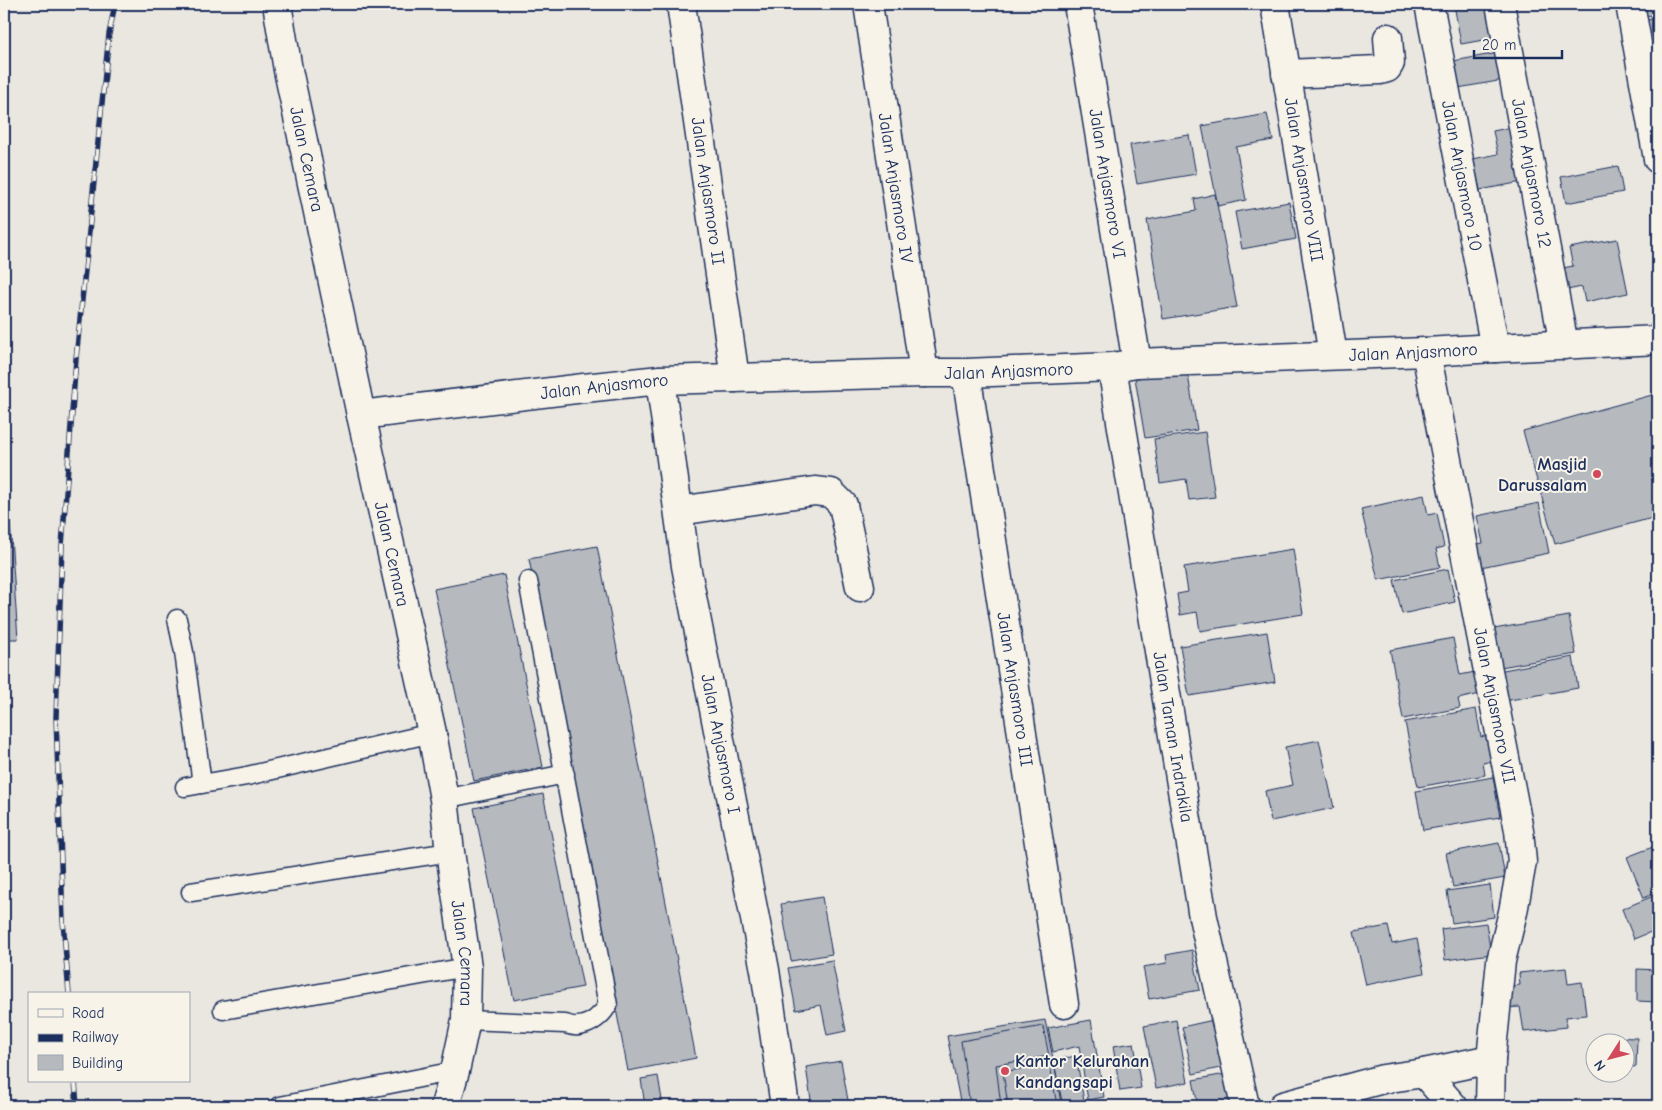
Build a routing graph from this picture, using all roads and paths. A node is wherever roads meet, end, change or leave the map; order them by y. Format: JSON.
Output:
{"nodes":[{"id":1,"x":277,"y":4,"type":"edge"},
{"id":2,"x":681,"y":4,"type":"edge"},
{"id":3,"x":868,"y":4,"type":"edge"},
{"id":4,"x":1078,"y":4,"type":"edge"},
{"id":5,"x":1275,"y":4,"type":"edge"},
{"id":6,"x":1429,"y":4,"type":"edge"},
{"id":7,"x":1500,"y":4,"type":"edge"},
{"id":8,"x":1630,"y":4,"type":"edge"},
{"id":9,"x":1388,"y":38,"type":"dead end"},
{"id":10,"x":1286,"y":74,"type":"junction"},
{"id":11,"x":1658,"y":159,"type":"edge"},
{"id":12,"x":1658,"y":340,"type":"edge"},
{"id":13,"x":1564,"y":344,"type":"junction"},
{"id":14,"x":1495,"y":348,"type":"junction"},
{"id":15,"x":1426,"y":352,"type":"junction"},
{"id":16,"x":1333,"y":355,"type":"junction"},
{"id":17,"x":1124,"y":365,"type":"junction"},
{"id":18,"x":924,"y":373,"type":"junction"},
{"id":19,"x":966,"y":373,"type":"junction"},
{"id":20,"x":736,"y":378,"type":"junction"},
{"id":21,"x":660,"y":380,"type":"junction"},
{"id":22,"x":362,"y":415,"type":"junction"},
{"id":23,"x":679,"y":511,"type":"junction"},
{"id":24,"x":528,"y":581,"type":"dead end"},
{"id":25,"x":860,"y":587,"type":"dead end"},
{"id":26,"x":177,"y":620,"type":"dead end"},
{"id":27,"x":432,"y":733,"type":"junction"},
{"id":28,"x":565,"y":774,"type":"junction"},
{"id":29,"x":202,"y":784,"type":"junction"},
{"id":30,"x":185,"y":787,"type":"dead end"},
{"id":31,"x":444,"y":799,"type":"junction"},
{"id":32,"x":450,"y":852,"type":"junction"},
{"id":33,"x":192,"y":892,"type":"dead end"},
{"id":34,"x":466,"y":967,"type":"junction"},
{"id":35,"x":1064,"y":1004,"type":"dead end"},
{"id":36,"x":223,"y":1010,"type":"dead end"},
{"id":37,"x":466,"y":1020,"type":"junction"},
{"id":38,"x":1491,"y":1059,"type":"junction"},
{"id":39,"x":455,"y":1071,"type":"junction"},
{"id":40,"x":1424,"y":1073,"type":"junction"},
{"id":41,"x":280,"y":1106,"type":"edge"},
{"id":42,"x":445,"y":1106,"type":"edge"},
{"id":43,"x":785,"y":1106,"type":"edge"},
{"id":44,"x":1245,"y":1106,"type":"edge"},
{"id":45,"x":1283,"y":1106,"type":"edge"},
{"id":46,"x":1453,"y":1106,"type":"edge"},
{"id":47,"x":1490,"y":1106,"type":"edge"}],
"edges":[{"from":1,"to":22,"type":"street","name":"Jalan Cemara"},
{"from":2,"to":20,"type":"street","name":"Jalan Anjasmoro II"},
{"from":3,"to":18,"type":"street","name":"Jalan Anjasmoro IV"},
{"from":4,"to":17,"type":"street","name":"Jalan Anjasmoro VI"},
{"from":5,"to":10,"type":"street","name":"Jalan Anjasmoro VIII"},
{"from":6,"to":14,"type":"street","name":"Jalan Anjasmoro 10"},
{"from":7,"to":13,"type":"street","name":"Jalan Anjasmoro 12"},
{"from":8,"to":11,"type":"street"},
{"from":9,"to":10,"type":"street"},
{"from":10,"to":16,"type":"street","name":"Jalan Anjasmoro VIII"},
{"from":12,"to":13,"type":"street","name":"Jalan Anjasmoro"},
{"from":13,"to":14,"type":"street","name":"Jalan Anjasmoro"},
{"from":14,"to":15,"type":"street","name":"Jalan Anjasmoro"},
{"from":15,"to":16,"type":"street","name":"Jalan Anjasmoro"},
{"from":15,"to":38,"type":"street","name":"Jalan Anjasmoro VII"},
{"from":16,"to":17,"type":"street","name":"Jalan Anjasmoro"},
{"from":17,"to":19,"type":"street","name":"Jalan Anjasmoro"},
{"from":17,"to":44,"type":"street","name":"Jalan Taman Indrakila"},
{"from":18,"to":19,"type":"street","name":"Jalan Anjasmoro"},
{"from":18,"to":20,"type":"street","name":"Jalan Anjasmoro"},
{"from":19,"to":35,"type":"street","name":"Jalan Anjasmoro III"},
{"from":20,"to":21,"type":"street","name":"Jalan Anjasmoro"},
{"from":21,"to":22,"type":"street","name":"Jalan Anjasmoro"},
{"from":21,"to":23,"type":"street","name":"Jalan Anjasmoro I"},
{"from":22,"to":27,"type":"street","name":"Jalan Cemara"},
{"from":23,"to":25,"type":"street"},
{"from":23,"to":43,"type":"street","name":"Jalan Anjasmoro I"},
{"from":24,"to":28,"type":"lane"},
{"from":26,"to":29,"type":"lane"},
{"from":27,"to":29,"type":"lane"},
{"from":27,"to":31,"type":"street","name":"Jalan Cemara"},
{"from":28,"to":31,"type":"lane"},
{"from":28,"to":37,"type":"lane"},
{"from":29,"to":30,"type":"lane"},
{"from":31,"to":32,"type":"street","name":"Jalan Cemara"},
{"from":32,"to":33,"type":"lane"},
{"from":32,"to":34,"type":"street","name":"Jalan Cemara"},
{"from":34,"to":36,"type":"lane"},
{"from":34,"to":37,"type":"street","name":"Jalan Cemara"},
{"from":37,"to":39,"type":"street","name":"Jalan Cemara"},
{"from":38,"to":40,"type":"street"},
{"from":38,"to":47,"type":"street"},
{"from":39,"to":41,"type":"lane"},
{"from":39,"to":42,"type":"street","name":"Jalan Cemara"},
{"from":40,"to":45,"type":"street"},
{"from":40,"to":46,"type":"street"}]}
